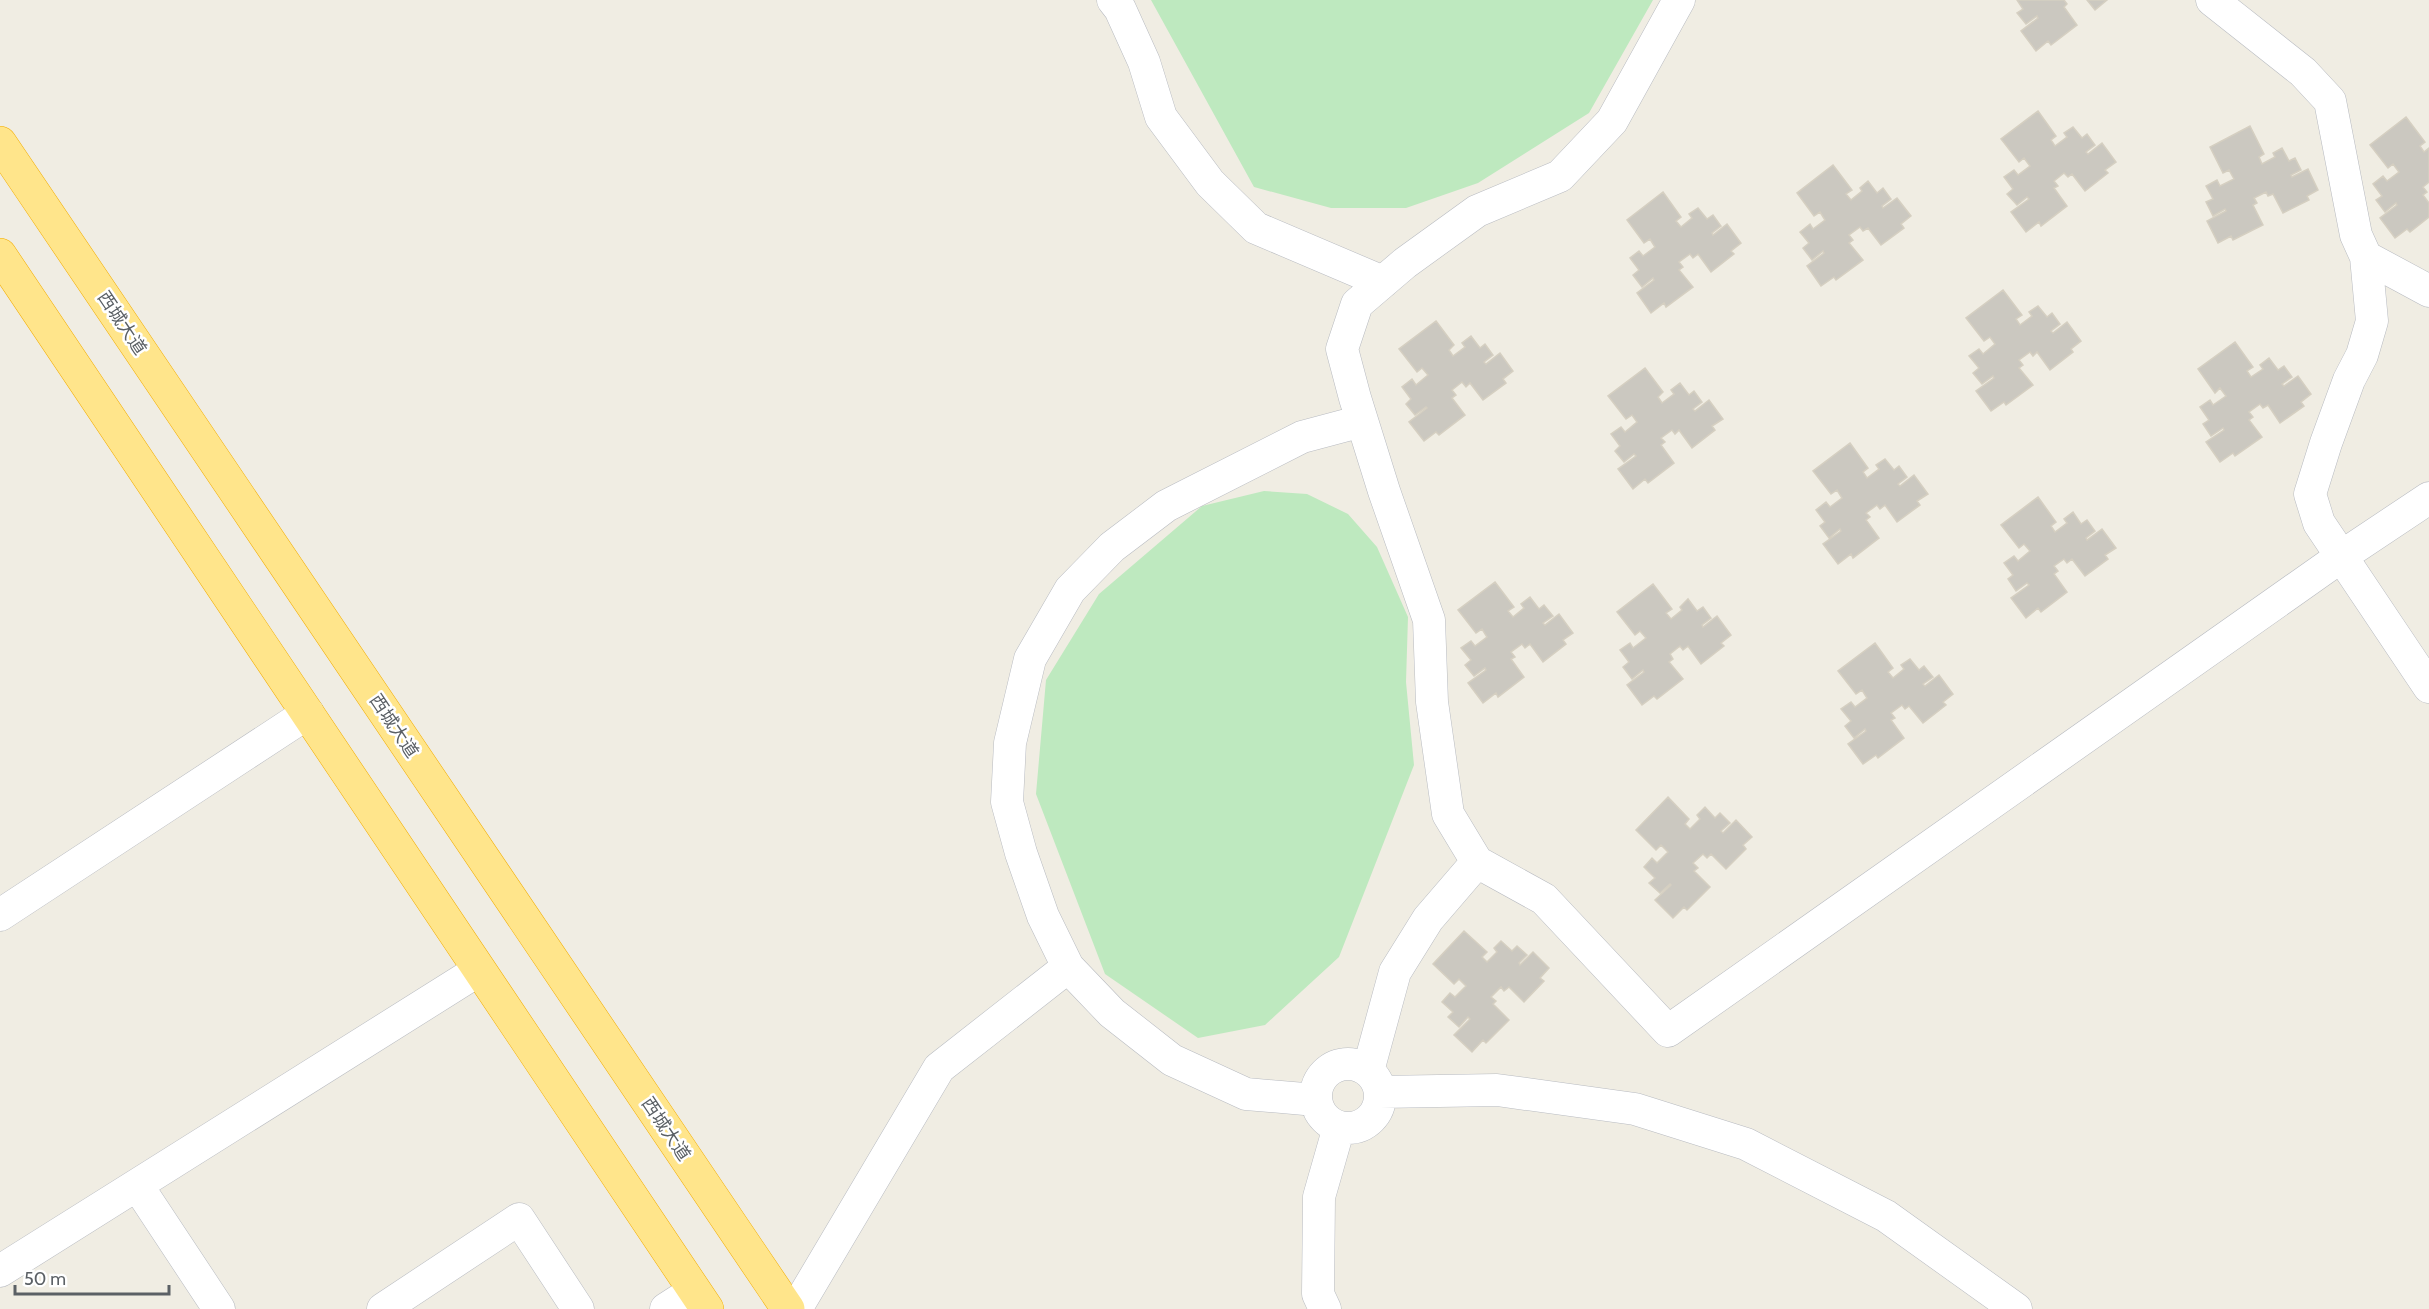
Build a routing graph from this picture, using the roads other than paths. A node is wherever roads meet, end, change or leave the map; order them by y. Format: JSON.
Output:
{"nodes":[{"id":1,"x":1113,"y":0,"type":"edge"},
{"id":2,"x":1678,"y":0,"type":"edge"},
{"id":3,"x":2212,"y":0,"type":"edge"},
{"id":4,"x":0,"y":143,"type":"edge"},
{"id":5,"x":0,"y":255,"type":"edge"},
{"id":6,"x":2366,"y":257,"type":"junction"},
{"id":7,"x":1383,"y":282,"type":"junction"},
{"id":8,"x":2429,"y":291,"type":"edge"},
{"id":9,"x":1362,"y":421,"type":"junction"},
{"id":10,"x":2429,"y":498,"type":"edge"},
{"id":11,"x":2342,"y":556,"type":"junction"},
{"id":12,"x":2429,"y":687,"type":"edge"},
{"id":13,"x":308,"y":713,"type":"junction"},
{"id":14,"x":1477,"y":862,"type":"junction"},
{"id":15,"x":0,"y":915,"type":"edge"},
{"id":16,"x":1068,"y":967,"type":"junction"},
{"id":17,"x":479,"y":970,"type":"junction"},
{"id":18,"x":1374,"y":1081,"type":"junction"},
{"id":19,"x":1316,"y":1100,"type":"junction"},
{"id":20,"x":1339,"y":1127,"type":"junction"},
{"id":21,"x":137,"y":1185,"type":"junction"},
{"id":22,"x":0,"y":1271,"type":"edge"},
{"id":23,"x":701,"y":1300,"type":"edge"},
{"id":24,"x":219,"y":1309,"type":"edge"},
{"id":25,"x":383,"y":1309,"type":"edge"},
{"id":26,"x":578,"y":1309,"type":"edge"},
{"id":27,"x":666,"y":1309,"type":"edge"},
{"id":28,"x":788,"y":1309,"type":"edge"},
{"id":29,"x":795,"y":1309,"type":"edge"},
{"id":30,"x":1325,"y":1309,"type":"edge"},
{"id":31,"x":2016,"y":1309,"type":"edge"}],
"edges":[{"from":1,"to":7,"type":"street"},
{"from":2,"to":7,"type":"street"},
{"from":3,"to":6,"type":"street"},
{"from":4,"to":28,"type":"highway","name":"西城大道"},
{"from":5,"to":13,"type":"highway"},
{"from":6,"to":8,"type":"street"},
{"from":6,"to":11,"type":"street"},
{"from":7,"to":9,"type":"street"},
{"from":9,"to":14,"type":"street"},
{"from":9,"to":16,"type":"street"},
{"from":10,"to":11,"type":"street"},
{"from":11,"to":12,"type":"street"},
{"from":11,"to":14,"type":"street"},
{"from":13,"to":15,"type":"street"},
{"from":13,"to":17,"type":"highway"},
{"from":14,"to":18,"type":"street"},
{"from":16,"to":19,"type":"street"},
{"from":16,"to":29,"type":"street"},
{"from":17,"to":21,"type":"street"},
{"from":17,"to":23,"type":"highway"},
{"from":18,"to":19,"type":"street"},
{"from":18,"to":20,"type":"street"},
{"from":18,"to":31,"type":"street"},
{"from":19,"to":20,"type":"street"},
{"from":20,"to":30,"type":"street"},
{"from":21,"to":22,"type":"street"},
{"from":21,"to":24,"type":"street"},
{"from":23,"to":27,"type":"street"},
{"from":25,"to":26,"type":"street"}]}
